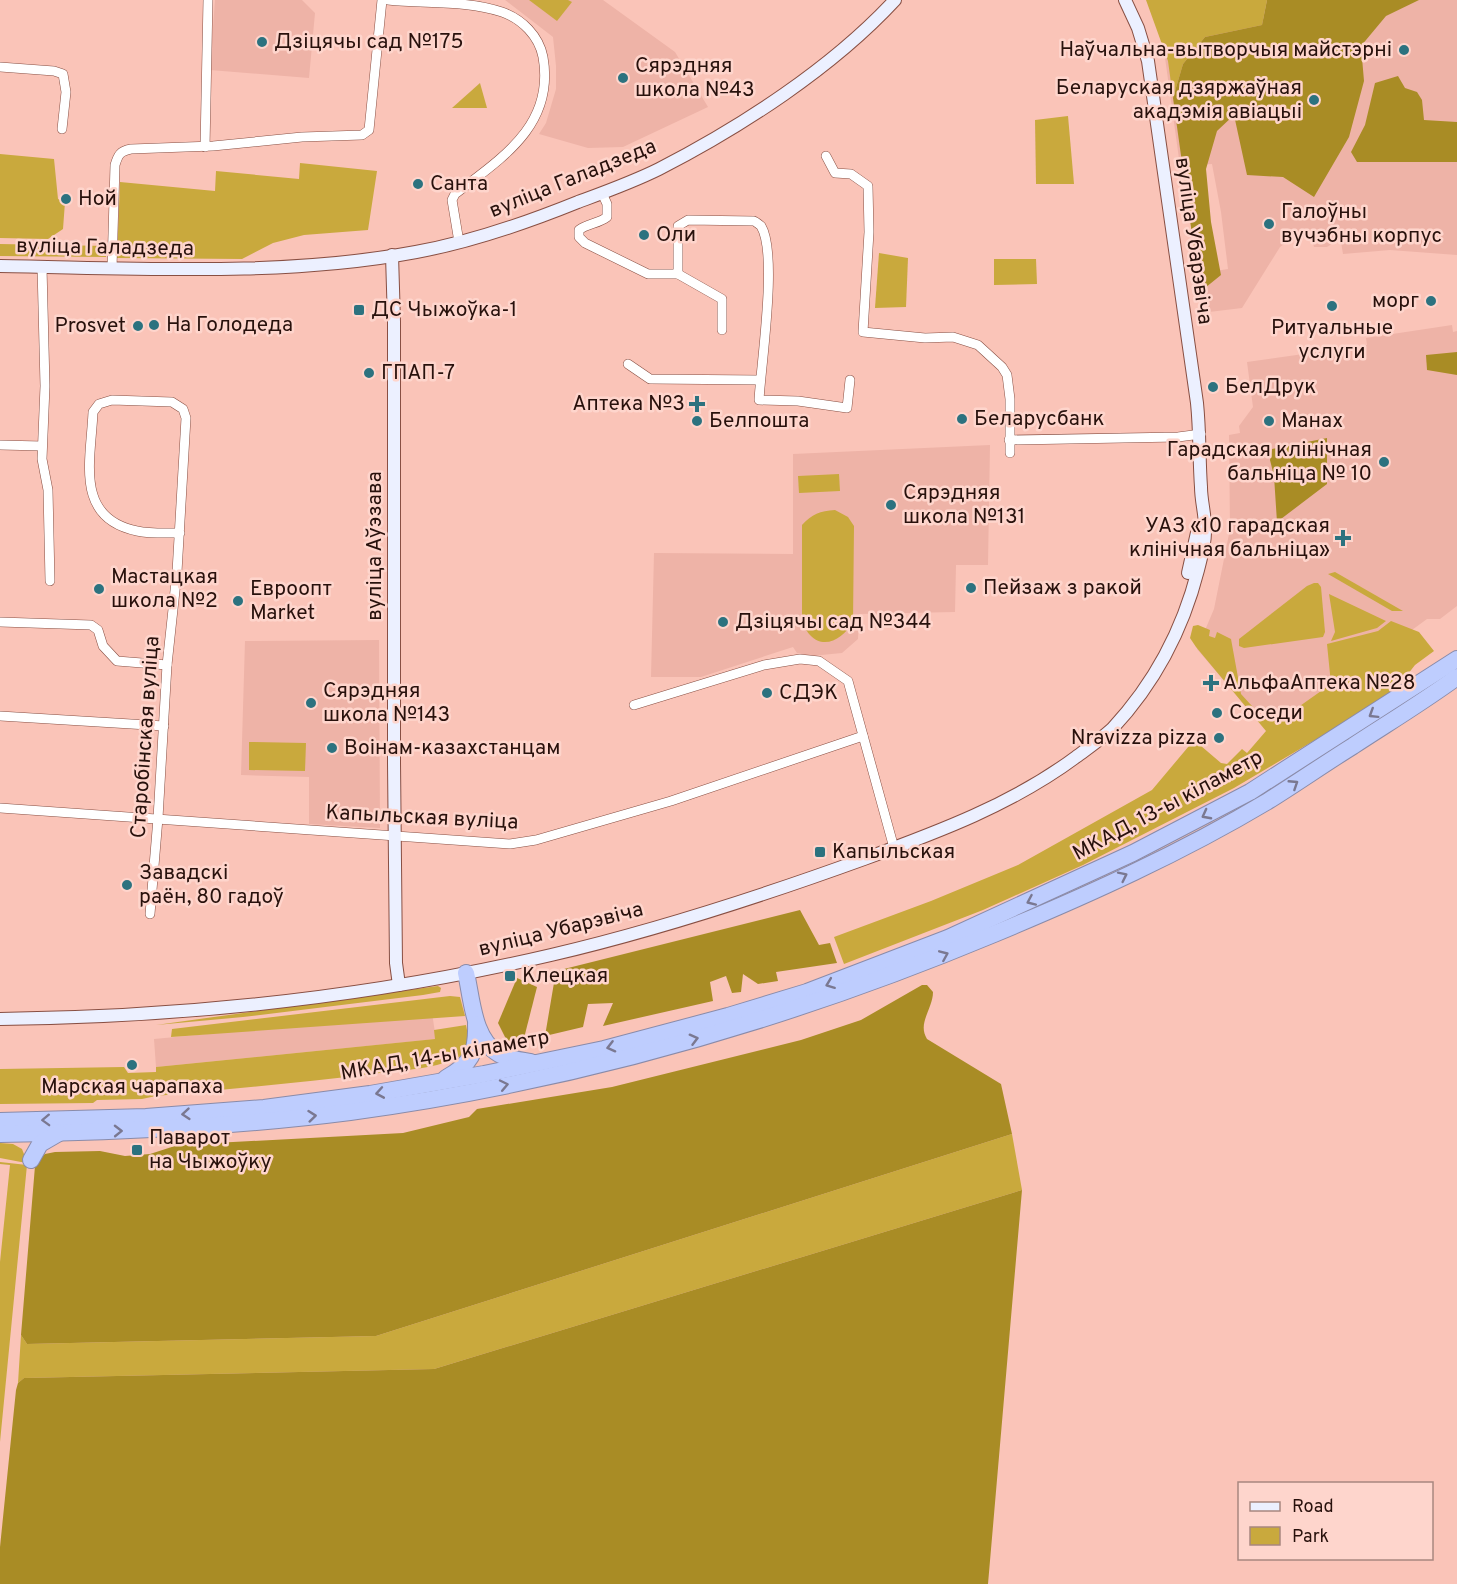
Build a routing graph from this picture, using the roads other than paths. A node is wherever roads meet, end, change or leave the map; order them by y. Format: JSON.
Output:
{"nodes":[{"id":1,"x":208,"y":0,"type":"edge"},
{"id":2,"x":382,"y":0,"type":"edge"},
{"id":3,"x":388,"y":0,"type":"edge"},
{"id":4,"x":895,"y":0,"type":"edge"},
{"id":5,"x":1125,"y":0,"type":"edge"},
{"id":6,"x":444,"y":2,"type":"edge"},
{"id":7,"x":0,"y":67,"type":"edge"},
{"id":8,"x":62,"y":129,"type":"dead end"},
{"id":9,"x":205,"y":147,"type":"junction"},
{"id":10,"x":826,"y":156,"type":"dead end"},
{"id":11,"x":605,"y":199,"type":"junction"},
{"id":12,"x":459,"y":242,"type":"junction"},
{"id":13,"x":392,"y":255,"type":"junction"},
{"id":14,"x":0,"y":266,"type":"edge"},
{"id":15,"x":42,"y":267,"type":"junction"},
{"id":16,"x":112,"y":268,"type":"junction"},
{"id":17,"x":678,"y":274,"type":"junction"},
{"id":18,"x":722,"y":330,"type":"dead end"},
{"id":19,"x":628,"y":364,"type":"dead end"},
{"id":20,"x":760,"y":380,"type":"junction"},
{"id":21,"x":850,"y":380,"type":"dead end"},
{"id":22,"x":1201,"y":434,"type":"junction"},
{"id":23,"x":1009,"y":440,"type":"junction"},
{"id":24,"x":0,"y":445,"type":"edge"},
{"id":25,"x":42,"y":446,"type":"junction"},
{"id":26,"x":1010,"y":453,"type":"dead end"},
{"id":27,"x":180,"y":533,"type":"junction"},
{"id":28,"x":50,"y":581,"type":"dead end"},
{"id":29,"x":0,"y":622,"type":"edge"},
{"id":30,"x":1457,"y":659,"type":"edge"},
{"id":31,"x":167,"y":665,"type":"junction"},
{"id":32,"x":1457,"y":677,"type":"edge"},
{"id":33,"x":634,"y":705,"type":"dead end"},
{"id":34,"x":0,"y":716,"type":"edge"},
{"id":35,"x":164,"y":726,"type":"junction"},
{"id":36,"x":863,"y":736,"type":"junction"},
{"id":37,"x":0,"y":808,"type":"edge"},
{"id":38,"x":158,"y":818,"type":"junction"},
{"id":39,"x":395,"y":837,"type":"junction"},
{"id":40,"x":894,"y":848,"type":"junction"},
{"id":41,"x":150,"y":914,"type":"dead end"},
{"id":42,"x":887,"y":970,"type":"junction"},
{"id":43,"x":466,"y":973,"type":"junction"},
{"id":44,"x":399,"y":986,"type":"junction"},
{"id":45,"x":0,"y":1020,"type":"edge"},
{"id":46,"x":476,"y":1020,"type":"junction"},
{"id":47,"x":537,"y":1064,"type":"junction"},
{"id":48,"x":437,"y":1083,"type":"junction"},
{"id":49,"x":1,"y":1130,"type":"edge"},
{"id":50,"x":59,"y":1132,"type":"junction"}],
"edges":[{"from":1,"to":9,"type":"street"},
{"from":2,"to":9,"type":"street"},
{"from":3,"to":6,"type":"street"},
{"from":4,"to":11,"type":"main road","name":"вуліца Галадзеда"},
{"from":5,"to":22,"type":"main road","name":"вуліца Убарэвіча"},
{"from":6,"to":12,"type":"street"},
{"from":7,"to":8,"type":"street"},
{"from":9,"to":16,"type":"street"},
{"from":10,"to":23,"type":"street"},
{"from":11,"to":12,"type":"main road","name":"вуліца Галадзеда"},
{"from":11,"to":17,"type":"street"},
{"from":12,"to":13,"type":"main road","name":"вуліца Галадзеда"},
{"from":13,"to":16,"type":"main road","name":"вуліца Галадзеда"},
{"from":13,"to":39,"type":"main road","name":"вуліца Аўэзава"},
{"from":14,"to":15,"type":"main road","name":"вуліца Галадзеда"},
{"from":15,"to":16,"type":"main road","name":"вуліца Галадзеда"},
{"from":15,"to":25,"type":"street"},
{"from":17,"to":18,"type":"street"},
{"from":17,"to":20,"type":"street"},
{"from":19,"to":20,"type":"street"},
{"from":20,"to":21,"type":"street"},
{"from":22,"to":23,"type":"street"},
{"from":22,"to":40,"type":"main road","name":"вуліца Убарэвіча"},
{"from":23,"to":26,"type":"street"},
{"from":24,"to":25,"type":"street"},
{"from":25,"to":28,"type":"street"},
{"from":27,"to":27,"type":"street","name":"Старобінская вуліца"},
{"from":27,"to":31,"type":"street","name":"Старобінская вуліца"},
{"from":29,"to":31,"type":"street"},
{"from":30,"to":42,"type":"highway","name":"МКАД, 13-ы кіламетр","one_way":true},
{"from":31,"to":35,"type":"street","name":"Старобінская вуліца"},
{"from":42,"to":32,"type":"highway","name":"МКАД, 13-ы кіламетр","one_way":true},
{"from":33,"to":36,"type":"street"},
{"from":34,"to":35,"type":"street"},
{"from":35,"to":38,"type":"street","name":"Старобінская вуліца"},
{"from":36,"to":39,"type":"street","name":"Капыльская вуліца"},
{"from":36,"to":40,"type":"street"},
{"from":37,"to":38,"type":"street","name":"Капыльская вуліца"},
{"from":38,"to":39,"type":"street","name":"Капыльская вуліца"},
{"from":38,"to":41,"type":"street","name":"Старобінская вуліца"},
{"from":39,"to":44,"type":"main road","name":"вуліца Аўэзава"},
{"from":40,"to":43,"type":"main road","name":"вуліца Убарэвіча"},
{"from":42,"to":47,"type":"highway","name":"МКАД, 14-ы кіламетр","one_way":true},
{"from":50,"to":42,"type":"highway","name":"МКАД, 14-ы кіламетр","one_way":true},
{"from":43,"to":44,"type":"main road","name":"вуліца Убарэвіча"},
{"from":43,"to":46,"type":"highway"},
{"from":44,"to":45,"type":"main road","name":"вуліца Убарэвіча"},
{"from":46,"to":47,"type":"highway"},
{"from":46,"to":48,"type":"highway"},
{"from":47,"to":48,"type":"highway","name":"МКАД, 14-ы кіламетр"},
{"from":48,"to":49,"type":"highway","name":"МКАД, 14-ы кіламетр","one_way":true},
{"from":49,"to":50,"type":"highway","name":"МКАД, 14-ы кіламетр"},
{"from":49,"to":50,"type":"highway"}]}
